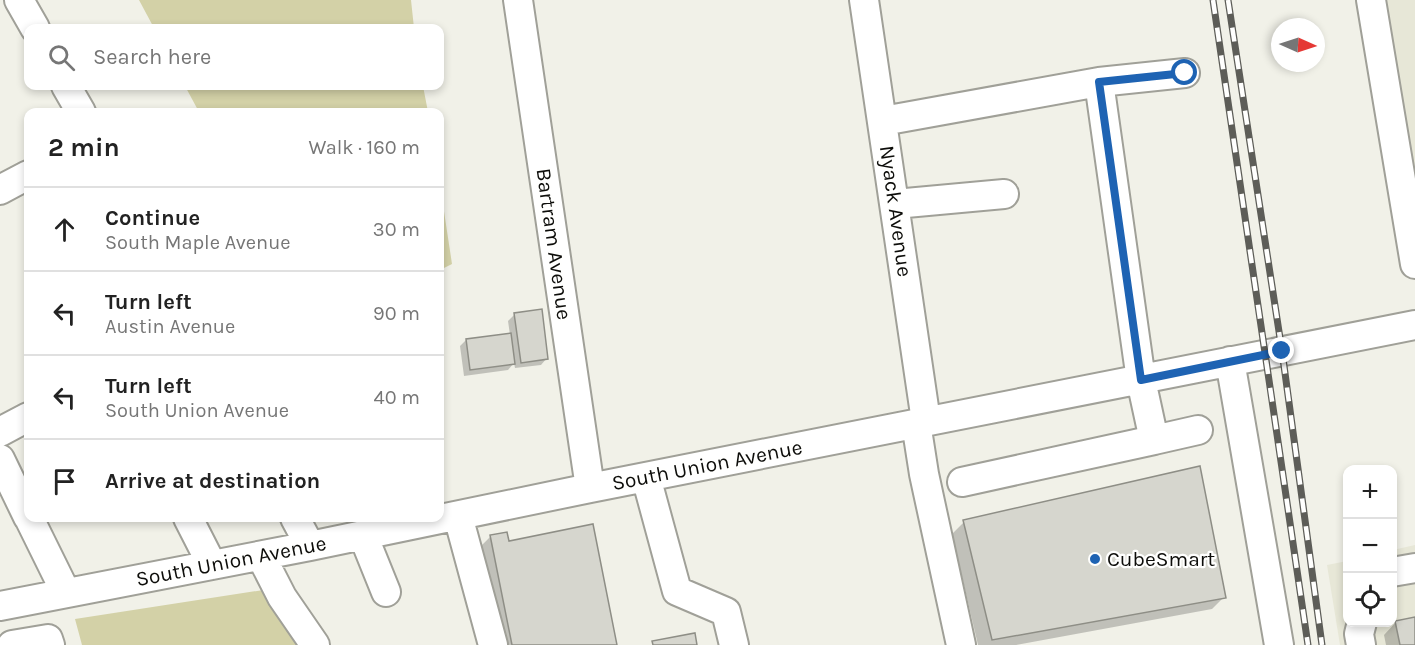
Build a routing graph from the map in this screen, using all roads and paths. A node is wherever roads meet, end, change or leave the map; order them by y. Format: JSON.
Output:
{"nodes":[{"id":1,"x":19,"y":0,"type":"edge"},
{"id":2,"x":518,"y":0,"type":"edge"},
{"id":3,"x":864,"y":0,"type":"edge"},
{"id":4,"x":1371,"y":0,"type":"edge"},
{"id":5,"x":33,"y":24,"type":"edge"},
{"id":6,"x":1185,"y":73,"type":"dead end"},
{"id":7,"x":1099,"y":82,"type":"junction"},
{"id":8,"x":68,"y":90,"type":"edge"},
{"id":9,"x":79,"y":108,"type":"edge"},
{"id":10,"x":883,"y":121,"type":"junction"},
{"id":11,"x":24,"y":177,"type":"edge"},
{"id":12,"x":0,"y":190,"type":"edge"},
{"id":13,"x":1004,"y":194,"type":"dead end"},
{"id":14,"x":895,"y":204,"type":"junction"},
{"id":15,"x":1415,"y":264,"type":"edge"},
{"id":16,"x":1415,"y":325,"type":"edge"},
{"id":17,"x":1230,"y":361,"type":"junction"},
{"id":18,"x":1141,"y":380,"type":"junction"},
{"id":19,"x":24,"y":419,"type":"edge"},
{"id":20,"x":921,"y":422,"type":"junction"},
{"id":21,"x":1198,"y":430,"type":"dead end"},
{"id":22,"x":0,"y":432,"type":"edge"},
{"id":23,"x":1154,"y":440,"type":"junction"},
{"id":24,"x":0,"y":459,"type":"edge"},
{"id":25,"x":646,"y":477,"type":"junction"},
{"id":26,"x":962,"y":482,"type":"dead end"},
{"id":27,"x":590,"y":488,"type":"junction"},
{"id":28,"x":24,"y":507,"type":"edge"},
{"id":29,"x":458,"y":516,"type":"junction"},
{"id":30,"x":444,"y":519,"type":"edge"},
{"id":31,"x":31,"y":522,"type":"edge"},
{"id":32,"x":190,"y":522,"type":"edge"},
{"id":33,"x":297,"y":522,"type":"edge"},
{"id":34,"x":428,"y":522,"type":"edge"},
{"id":35,"x":363,"y":535,"type":"junction"},
{"id":36,"x":310,"y":546,"type":"junction"},
{"id":37,"x":261,"y":556,"type":"junction"},
{"id":38,"x":212,"y":565,"type":"junction"},
{"id":39,"x":1415,"y":568,"type":"edge"},
{"id":40,"x":1397,"y":571,"type":"edge"},
{"id":41,"x":387,"y":591,"type":"dead end"},
{"id":42,"x":66,"y":592,"type":"junction"},
{"id":43,"x":0,"y":606,"type":"edge"},
{"id":44,"x":1361,"y":627,"type":"edge"},
{"id":45,"x":49,"y":642,"type":"edge"},
{"id":46,"x":12,"y":645,"type":"edge"},
{"id":47,"x":315,"y":645,"type":"edge"},
{"id":48,"x":493,"y":645,"type":"edge"},
{"id":49,"x":734,"y":645,"type":"edge"},
{"id":50,"x":961,"y":645,"type":"edge"},
{"id":51,"x":1279,"y":645,"type":"edge"},
{"id":52,"x":1361,"y":645,"type":"edge"}],
"edges":[{"from":1,"to":5,"type":"street"},
{"from":2,"to":27,"type":"street","name":"Bartram Avenue"},
{"from":3,"to":10,"type":"street","name":"Nyack Avenue"},
{"from":4,"to":15,"type":"street"},
{"from":6,"to":7,"type":"street"},
{"from":7,"to":10,"type":"street"},
{"from":7,"to":18,"type":"street"},
{"from":8,"to":9,"type":"street"},
{"from":10,"to":14,"type":"street","name":"Nyack Avenue"},
{"from":11,"to":12,"type":"street"},
{"from":13,"to":14,"type":"street"},
{"from":14,"to":20,"type":"street","name":"Nyack Avenue"},
{"from":16,"to":17,"type":"street","name":"South Union Avenue"},
{"from":17,"to":18,"type":"street","name":"South Union Avenue"},
{"from":17,"to":51,"type":"street"},
{"from":18,"to":20,"type":"street","name":"South Union Avenue"},
{"from":18,"to":23,"type":"street"},
{"from":19,"to":22,"type":"street"},
{"from":20,"to":25,"type":"street","name":"South Union Avenue"},
{"from":20,"to":50,"type":"street","name":"Nyack Avenue"},
{"from":21,"to":23,"type":"street"},
{"from":23,"to":26,"type":"street"},
{"from":24,"to":28,"type":"street"},
{"from":25,"to":27,"type":"street","name":"South Union Avenue"},
{"from":25,"to":49,"type":"street"},
{"from":27,"to":29,"type":"street","name":"South Union Avenue"},
{"from":29,"to":30,"type":"street","name":"South Union Avenue"},
{"from":29,"to":48,"type":"street"},
{"from":31,"to":42,"type":"street"},
{"from":32,"to":38,"type":"street"},
{"from":33,"to":36,"type":"street"},
{"from":34,"to":35,"type":"street","name":"South Union Avenue"},
{"from":35,"to":36,"type":"street","name":"South Union Avenue"},
{"from":35,"to":41,"type":"street"},
{"from":36,"to":37,"type":"street","name":"South Union Avenue"},
{"from":37,"to":38,"type":"street","name":"South Union Avenue"},
{"from":37,"to":47,"type":"street"},
{"from":38,"to":42,"type":"street","name":"South Union Avenue"},
{"from":39,"to":40,"type":"street"},
{"from":42,"to":43,"type":"street","name":"South Union Avenue"},
{"from":44,"to":52,"type":"street"},
{"from":45,"to":46,"type":"street"}]}
